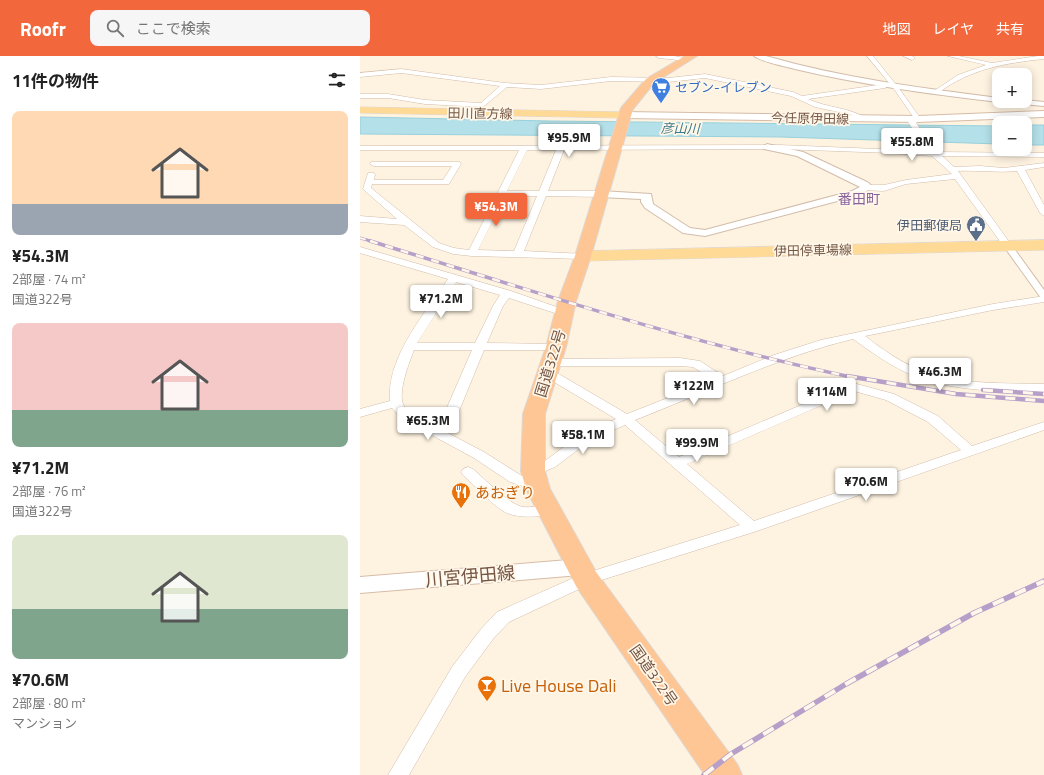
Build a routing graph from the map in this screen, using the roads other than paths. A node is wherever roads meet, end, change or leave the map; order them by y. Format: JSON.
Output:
{"nodes":[{"id":1,"x":659,"y":56,"type":"edge"},
{"id":2,"x":758,"y":56,"type":"edge"},
{"id":3,"x":870,"y":56,"type":"edge"},
{"id":4,"x":906,"y":56,"type":"edge"},
{"id":5,"x":951,"y":56,"type":"edge"},
{"id":6,"x":1013,"y":56,"type":"edge"},
{"id":7,"x":689,"y":58,"type":"edge"},
{"id":8,"x":912,"y":58,"type":"dead end"},
{"id":9,"x":1044,"y":58,"type":"edge"},
{"id":10,"x":1022,"y":60,"type":"junction"},
{"id":11,"x":994,"y":65,"type":"junction"},
{"id":12,"x":360,"y":75,"type":"edge"},
{"id":13,"x":652,"y":80,"type":"junction"},
{"id":14,"x":505,"y":85,"type":"junction"},
{"id":15,"x":885,"y":86,"type":"junction"},
{"id":16,"x":896,"y":88,"type":"junction"},
{"id":17,"x":936,"y":92,"type":"junction"},
{"id":18,"x":360,"y":96,"type":"edge"},
{"id":19,"x":801,"y":98,"type":"junction"},
{"id":20,"x":992,"y":99,"type":"edge"},
{"id":21,"x":1032,"y":103,"type":"edge"},
{"id":22,"x":1044,"y":104,"type":"edge"},
{"id":23,"x":360,"y":110,"type":"edge"},
{"id":24,"x":1044,"y":114,"type":"edge"},
{"id":25,"x":624,"y":117,"type":"junction"},
{"id":26,"x":864,"y":119,"type":"junction"},
{"id":27,"x":915,"y":120,"type":"junction"},
{"id":28,"x":615,"y":146,"type":"junction"},
{"id":29,"x":767,"y":147,"type":"junction"},
{"id":30,"x":360,"y":148,"type":"edge"},
{"id":31,"x":378,"y":148,"type":"junction"},
{"id":32,"x":524,"y":148,"type":"junction"},
{"id":33,"x":561,"y":148,"type":"junction"},
{"id":34,"x":934,"y":153,"type":"junction"},
{"id":35,"x":1044,"y":155,"type":"edge"},
{"id":36,"x":374,"y":164,"type":"junction"},
{"id":37,"x":1044,"y":165,"type":"edge"},
{"id":38,"x":1020,"y":168,"type":"junction"},
{"id":39,"x":954,"y":173,"type":"junction"},
{"id":40,"x":369,"y":182,"type":"junction"},
{"id":41,"x":866,"y":188,"type":"junction"},
{"id":42,"x":501,"y":193,"type":"junction"},
{"id":43,"x":542,"y":193,"type":"junction"},
{"id":44,"x":601,"y":194,"type":"junction"},
{"id":45,"x":1041,"y":201,"type":"edge"},
{"id":46,"x":1044,"y":213,"type":"edge"},
{"id":47,"x":360,"y":219,"type":"edge"},
{"id":48,"x":406,"y":222,"type":"junction"},
{"id":49,"x":1007,"y":245,"type":"junction"},
{"id":50,"x":1044,"y":245,"type":"edge"},
{"id":51,"x":360,"y":250,"type":"edge"},
{"id":52,"x":472,"y":253,"type":"junction"},
{"id":53,"x":518,"y":254,"type":"junction"},
{"id":54,"x":583,"y":256,"type":"junction"},
{"id":55,"x":453,"y":279,"type":"junction"},
{"id":56,"x":507,"y":293,"type":"junction"},
{"id":57,"x":1044,"y":296,"type":"edge"},
{"id":58,"x":1044,"y":299,"type":"edge"},
{"id":59,"x":564,"y":313,"type":"junction"},
{"id":60,"x":855,"y":335,"type":"junction"},
{"id":61,"x":409,"y":346,"type":"junction"},
{"id":62,"x":480,"y":346,"type":"junction"},
{"id":63,"x":552,"y":361,"type":"junction"},
{"id":64,"x":722,"y":381,"type":"junction"},
{"id":65,"x":1044,"y":388,"type":"edge"},
{"id":66,"x":397,"y":404,"type":"junction"},
{"id":67,"x":360,"y":413,"type":"edge"},
{"id":68,"x":626,"y":419,"type":"junction"},
{"id":69,"x":1044,"y":426,"type":"edge"},
{"id":70,"x":434,"y":431,"type":"junction"},
{"id":71,"x":971,"y":452,"type":"junction"},
{"id":72,"x":678,"y":463,"type":"junction"},
{"id":73,"x":468,"y":472,"type":"dead end"},
{"id":74,"x":534,"y":475,"type":"junction"},
{"id":75,"x":549,"y":510,"type":"junction"},
{"id":76,"x":752,"y":527,"type":"junction"},
{"id":77,"x":583,"y":573,"type":"junction"},
{"id":78,"x":360,"y":585,"type":"edge"},
{"id":79,"x":398,"y":775,"type":"edge"},
{"id":80,"x":725,"y":775,"type":"edge"}],
"edges":[{"from":1,"to":7,"type":"street"},
{"from":2,"to":15,"type":"street"},
{"from":3,"to":16,"type":"street"},
{"from":4,"to":8,"type":"street"},
{"from":5,"to":11,"type":"street"},
{"from":6,"to":10,"type":"street"},
{"from":7,"to":13,"type":"highway","name":"国道322号"},
{"from":9,"to":10,"type":"street"},
{"from":10,"to":11,"type":"street"},
{"from":11,"to":17,"type":"street"},
{"from":12,"to":14,"type":"street"},
{"from":13,"to":14,"type":"street"},
{"from":13,"to":19,"type":"street"},
{"from":13,"to":25,"type":"highway","name":"国道322号"},
{"from":14,"to":18,"type":"street"},
{"from":15,"to":16,"type":"street"},
{"from":15,"to":19,"type":"street"},
{"from":16,"to":17,"type":"street"},
{"from":16,"to":27,"type":"street"},
{"from":17,"to":20,"type":"street"},
{"from":19,"to":26,"type":"street"},
{"from":21,"to":22,"type":"street"},
{"from":23,"to":25,"type":"main road","name":"田川直方線"},
{"from":24,"to":27,"type":"main road","name":"今任原伊田線"},
{"from":25,"to":26,"type":"main road","name":"今任原伊田線"},
{"from":25,"to":28,"type":"highway","name":"国道322号"},
{"from":26,"to":27,"type":"main road","name":"今任原伊田線"},
{"from":27,"to":34,"type":"street"},
{"from":28,"to":29,"type":"street"},
{"from":28,"to":33,"type":"street"},
{"from":28,"to":44,"type":"highway","name":"国道322号"},
{"from":29,"to":34,"type":"street"},
{"from":29,"to":41,"type":"street"},
{"from":30,"to":31,"type":"street"},
{"from":31,"to":32,"type":"street"},
{"from":31,"to":36,"type":"street"},
{"from":32,"to":33,"type":"street"},
{"from":32,"to":42,"type":"street"},
{"from":33,"to":43,"type":"street"},
{"from":34,"to":35,"type":"street"},
{"from":34,"to":39,"type":"street"},
{"from":36,"to":40,"type":"street"},
{"from":36,"to":40,"type":"street"},
{"from":37,"to":38,"type":"street"},
{"from":38,"to":39,"type":"street"},
{"from":38,"to":45,"type":"street"},
{"from":39,"to":41,"type":"street"},
{"from":39,"to":49,"type":"street"},
{"from":40,"to":48,"type":"street"},
{"from":41,"to":44,"type":"street"},
{"from":42,"to":43,"type":"street"},
{"from":42,"to":52,"type":"street"},
{"from":43,"to":44,"type":"street"},
{"from":43,"to":53,"type":"street"},
{"from":44,"to":54,"type":"highway","name":"国道322号"},
{"from":45,"to":46,"type":"street"},
{"from":47,"to":48,"type":"street"},
{"from":48,"to":52,"type":"street"},
{"from":49,"to":50,"type":"main road","name":"伊田停車場線"},
{"from":49,"to":54,"type":"main road","name":"伊田停車場線"},
{"from":49,"to":57,"type":"street"},
{"from":51,"to":55,"type":"street"},
{"from":52,"to":53,"type":"street"},
{"from":53,"to":54,"type":"street"},
{"from":54,"to":59,"type":"highway","name":"国道322号"},
{"from":55,"to":56,"type":"street"},
{"from":55,"to":61,"type":"street"},
{"from":56,"to":59,"type":"street"},
{"from":56,"to":62,"type":"street"},
{"from":58,"to":60,"type":"street"},
{"from":59,"to":63,"type":"highway","name":"国道322号"},
{"from":60,"to":64,"type":"street"},
{"from":60,"to":65,"type":"street"},
{"from":61,"to":62,"type":"street"},
{"from":61,"to":66,"type":"street"},
{"from":62,"to":63,"type":"street"},
{"from":62,"to":70,"type":"street"},
{"from":63,"to":64,"type":"street"},
{"from":63,"to":68,"type":"street"},
{"from":63,"to":74,"type":"highway","name":"国道322号"},
{"from":64,"to":68,"type":"street"},
{"from":66,"to":67,"type":"street"},
{"from":66,"to":70,"type":"street"},
{"from":68,"to":72,"type":"street"},
{"from":68,"to":74,"type":"street"},
{"from":69,"to":71,"type":"street"},
{"from":70,"to":74,"type":"street"},
{"from":71,"to":72,"type":"street"},
{"from":71,"to":76,"type":"street"},
{"from":72,"to":76,"type":"street"},
{"from":73,"to":75,"type":"street"},
{"from":74,"to":75,"type":"highway","name":"国道322号"},
{"from":75,"to":77,"type":"highway","name":"国道322号"},
{"from":76,"to":77,"type":"street"},
{"from":77,"to":78,"type":"main road","name":"川宮伊田線"},
{"from":77,"to":79,"type":"street"},
{"from":77,"to":80,"type":"highway","name":"国道322号"}]}
